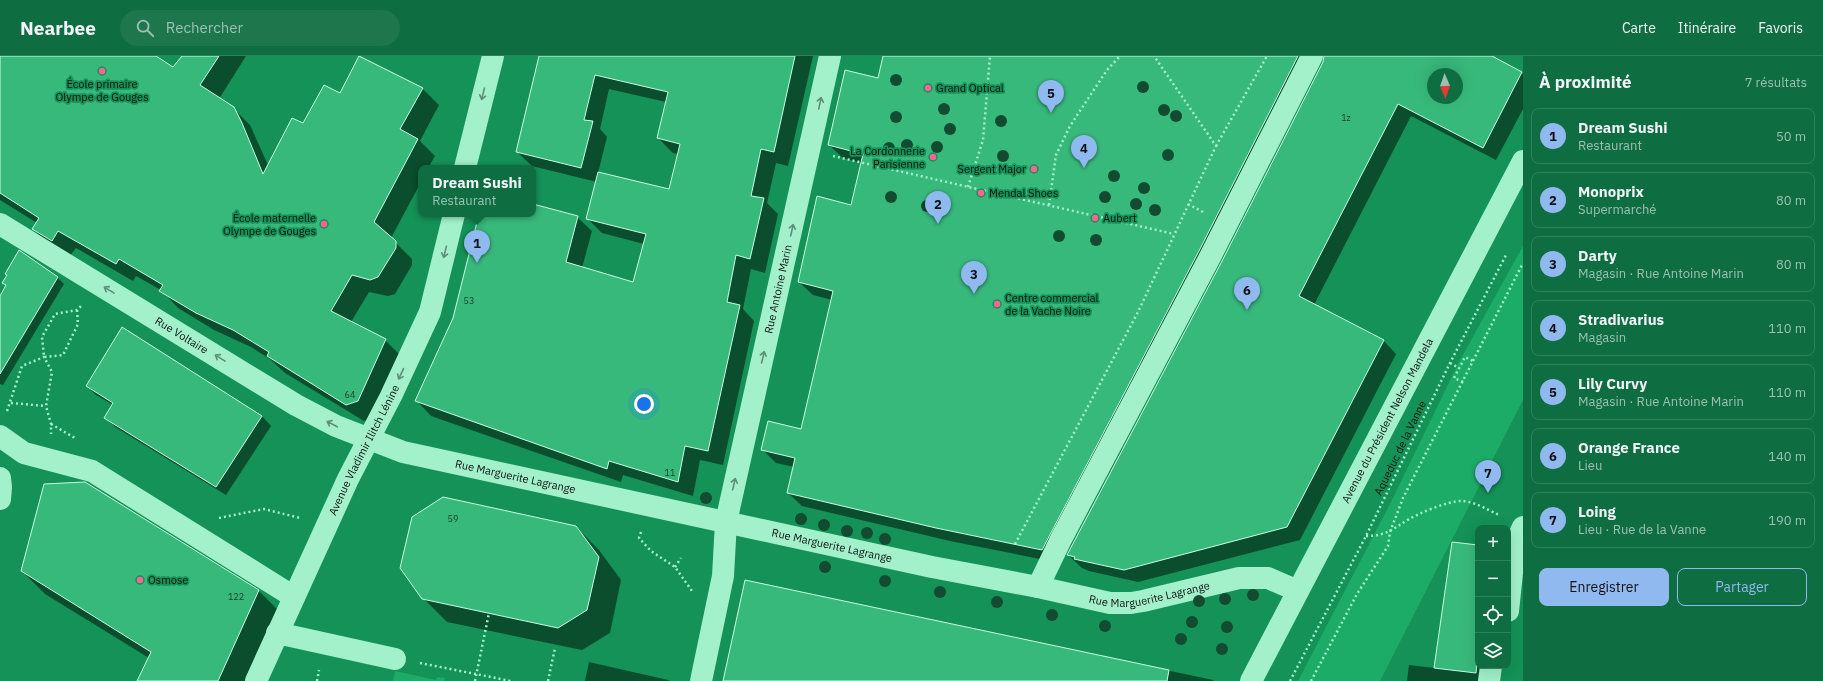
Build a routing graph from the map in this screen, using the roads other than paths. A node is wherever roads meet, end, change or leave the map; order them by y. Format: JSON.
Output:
{"nodes":[{"id":1,"x":493,"y":56,"type":"edge"},
{"id":2,"x":830,"y":56,"type":"edge"},
{"id":3,"x":1312,"y":56,"type":"edge"},
{"id":4,"x":1523,"y":161,"type":"edge"},
{"id":5,"x":466,"y":165,"type":"edge"},
{"id":6,"x":453,"y":217,"type":"edge"},
{"id":7,"x":0,"y":224,"type":"edge"},
{"id":8,"x":0,"y":436,"type":"edge"},
{"id":9,"x":368,"y":439,"type":"junction"},
{"id":10,"x":0,"y":478,"type":"edge"},
{"id":11,"x":0,"y":499,"type":"edge"},
{"id":12,"x":1523,"y":512,"type":"edge"},
{"id":13,"x":726,"y":522,"type":"junction"},
{"id":14,"x":1523,"y":527,"type":"edge"},
{"id":15,"x":1511,"y":530,"type":"edge"},
{"id":16,"x":1038,"y":587,"type":"junction"},
{"id":17,"x":1298,"y":591,"type":"junction"},
{"id":18,"x":294,"y":597,"type":"junction"},
{"id":19,"x":1510,"y":597,"type":"edge"},
{"id":20,"x":278,"y":633,"type":"junction"},
{"id":21,"x":396,"y":659,"type":"road end"},
{"id":22,"x":1491,"y":669,"type":"edge"},
{"id":23,"x":1502,"y":669,"type":"edge"},
{"id":24,"x":256,"y":681,"type":"edge"},
{"id":25,"x":701,"y":681,"type":"edge"},
{"id":26,"x":1251,"y":681,"type":"edge"},
{"id":27,"x":1489,"y":681,"type":"edge"},
{"id":28,"x":1500,"y":681,"type":"edge"}],
"edges":[{"from":1,"to":5,"type":"street","one_way":true},
{"from":13,"to":2,"type":"street","name":"Rue Antoine Marin","one_way":true},
{"from":3,"to":16,"type":"street"},
{"from":4,"to":17,"type":"street","name":"Avenue du Président Nelson Mandela"},
{"from":6,"to":9,"type":"street","name":"Avenue Vladimir Ilitch Lénine","one_way":true},
{"from":9,"to":7,"type":"street","name":"Rue Voltaire","one_way":true},
{"from":8,"to":18,"type":"street"},
{"from":9,"to":13,"type":"street","name":"Rue Marguerite Lagrange"},
{"from":9,"to":18,"type":"street","name":"Avenue Vladimir Ilitch Lénine"},
{"from":10,"to":11,"type":"street"},
{"from":12,"to":15,"type":"street"},
{"from":13,"to":16,"type":"street","name":"Rue Marguerite Lagrange"},
{"from":13,"to":25,"type":"street","name":"Rue Antoine Marin"},
{"from":14,"to":19,"type":"street"},
{"from":16,"to":17,"type":"street","name":"Rue Marguerite Lagrange"},
{"from":17,"to":26,"type":"street","name":"Avenue du Président Nelson Mandela"},
{"from":18,"to":20,"type":"street","name":"Avenue Vladimir Ilitch Lénine"},
{"from":20,"to":21,"type":"street"},
{"from":20,"to":24,"type":"street","name":"Avenue Vladimir Ilitch Lénine"},
{"from":22,"to":27,"type":"street"},
{"from":23,"to":28,"type":"street"}]}
